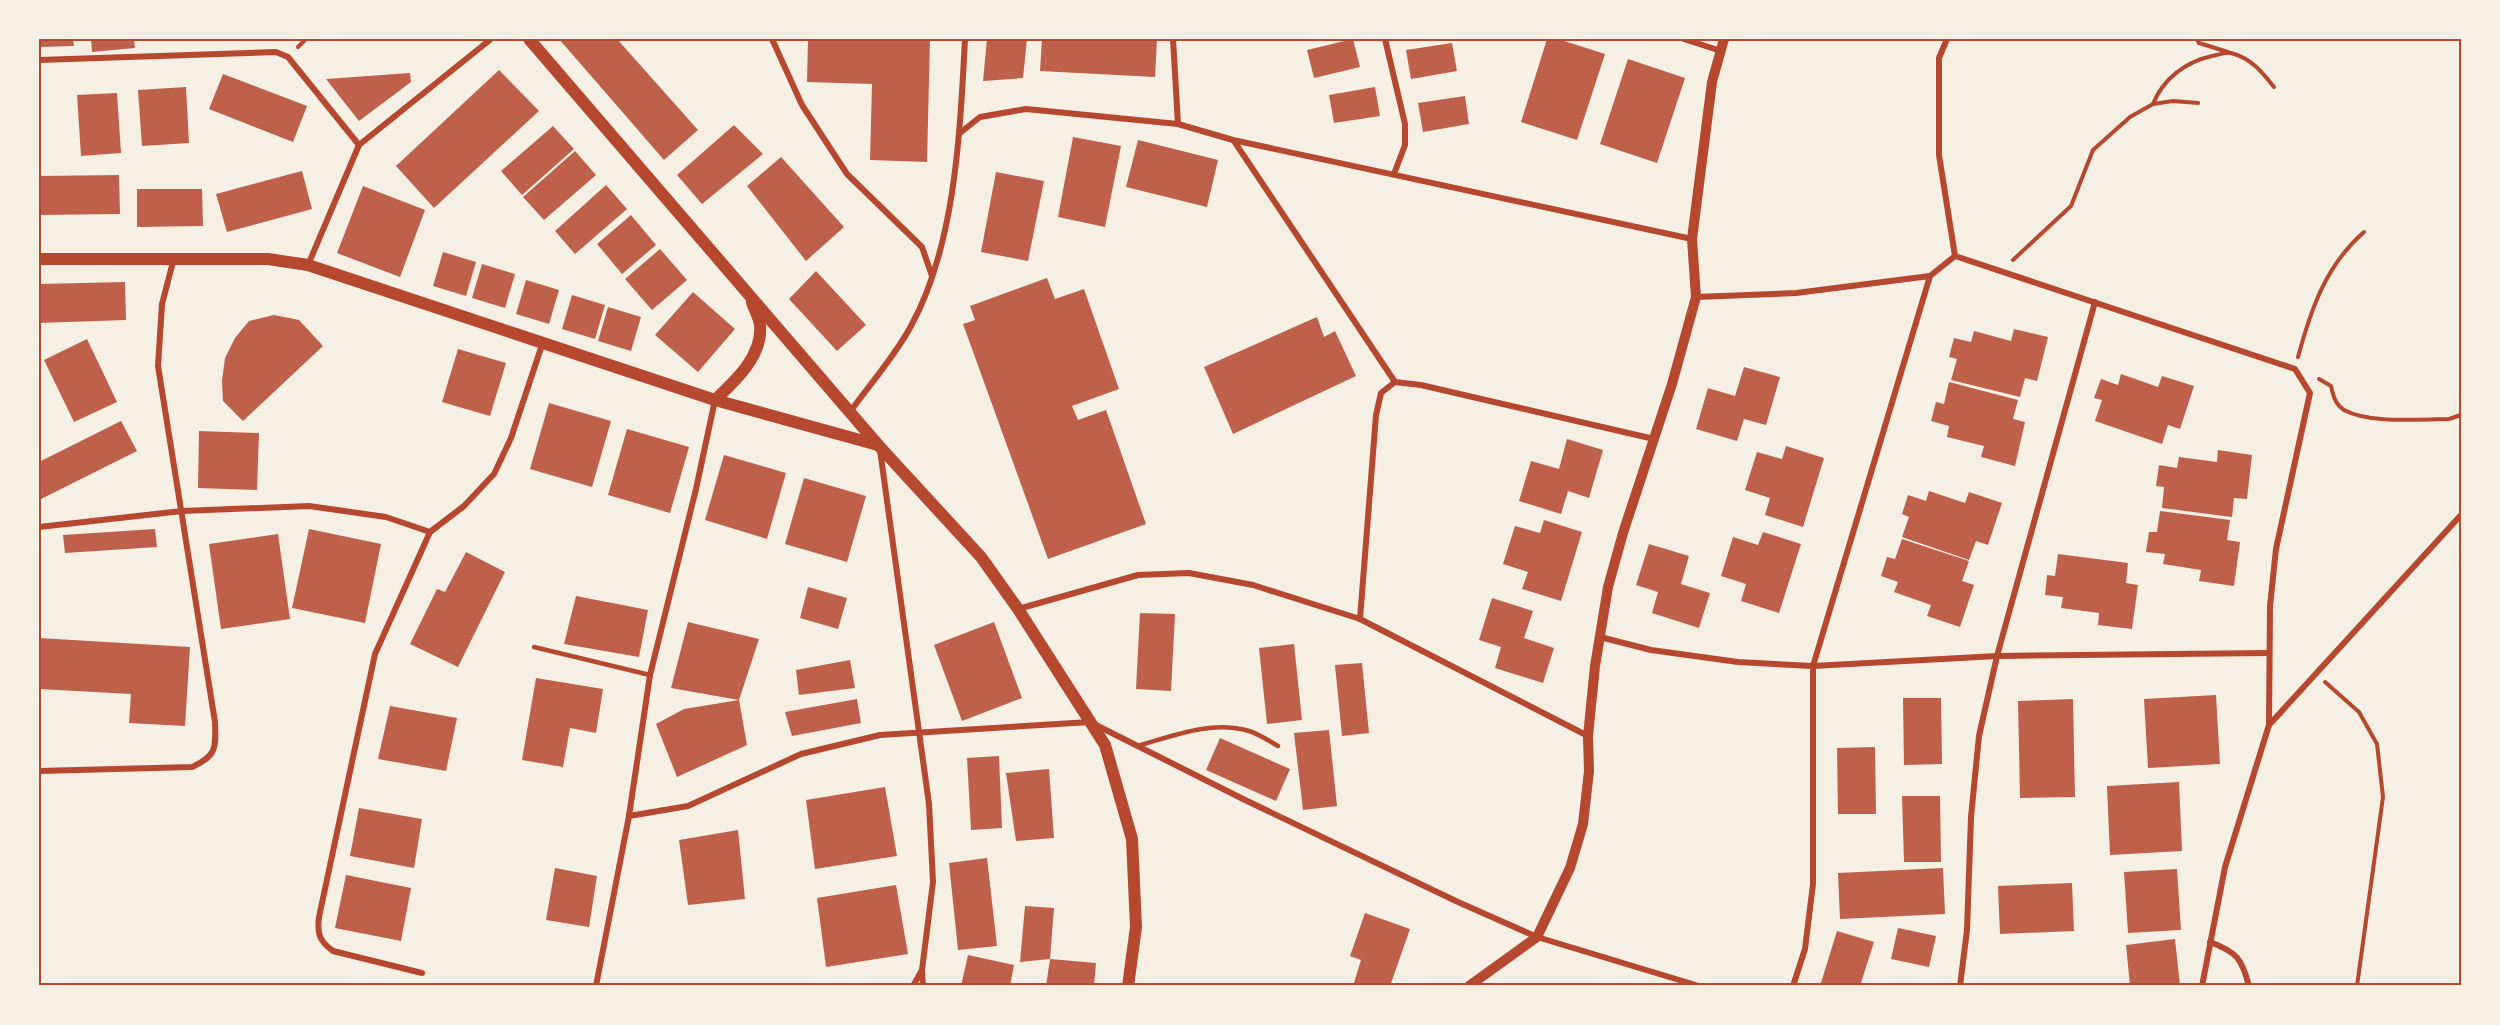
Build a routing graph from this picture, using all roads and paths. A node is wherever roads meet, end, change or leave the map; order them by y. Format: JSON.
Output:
{"nodes":[{"id":1,"x":491,"y":39,"type":"edge"},
{"id":2,"x":529,"y":39,"type":"edge"},
{"id":3,"x":772,"y":39,"type":"edge"},
{"id":4,"x":965,"y":39,"type":"edge"},
{"id":5,"x":1173,"y":39,"type":"edge"},
{"id":6,"x":1384,"y":39,"type":"edge"},
{"id":7,"x":1684,"y":39,"type":"edge"},
{"id":8,"x":1724,"y":39,"type":"edge"},
{"id":9,"x":1947,"y":39,"type":"edge"},
{"id":10,"x":2197,"y":39,"type":"edge"},
{"id":11,"x":1721,"y":51,"type":"junction"},
{"id":12,"x":2229,"y":52,"type":"junction"},
{"id":13,"x":39,"y":60,"type":"edge"},
{"id":14,"x":2274,"y":87,"type":"dead end"},
{"id":15,"x":2198,"y":103,"type":"dead end"},
{"id":16,"x":2152,"y":105,"type":"junction"},
{"id":17,"x":1178,"y":124,"type":"junction"},
{"id":18,"x":960,"y":133,"type":"junction"},
{"id":19,"x":1233,"y":140,"type":"junction"},
{"id":20,"x":359,"y":144,"type":"junction"},
{"id":21,"x":1394,"y":174,"type":"junction"},
{"id":22,"x":2364,"y":232,"type":"dead end"},
{"id":23,"x":1692,"y":238,"type":"junction"},
{"id":24,"x":1955,"y":256,"type":"junction"},
{"id":25,"x":174,"y":258,"type":"junction"},
{"id":26,"x":39,"y":259,"type":"edge"},
{"id":27,"x":308,"y":265,"type":"junction"},
{"id":28,"x":2001,"y":271,"type":"junction"},
{"id":29,"x":933,"y":276,"type":"junction"},
{"id":30,"x":1930,"y":276,"type":"junction"},
{"id":31,"x":749,"y":295,"type":"junction"},
{"id":32,"x":1696,"y":297,"type":"junction"},
{"id":33,"x":2095,"y":302,"type":"junction"},
{"id":34,"x":542,"y":345,"type":"junction"},
{"id":35,"x":2295,"y":369,"type":"junction"},
{"id":36,"x":1395,"y":382,"type":"junction"},
{"id":37,"x":2306,"y":387,"type":"junction"},
{"id":38,"x":715,"y":400,"type":"junction"},
{"id":39,"x":850,"y":412,"type":"junction"},
{"id":40,"x":2461,"y":415,"type":"edge"},
{"id":41,"x":1654,"y":439,"type":"junction"},
{"id":42,"x":879,"y":446,"type":"junction"},
{"id":43,"x":182,"y":511,"type":"junction"},
{"id":44,"x":2461,"y":515,"type":"edge"},
{"id":45,"x":39,"y":528,"type":"edge"},
{"id":46,"x":430,"y":532,"type":"junction"},
{"id":47,"x":1018,"y":609,"type":"junction"},
{"id":48,"x":1360,"y":620,"type":"junction"},
{"id":49,"x":1600,"y":637,"type":"junction"},
{"id":50,"x":534,"y":647,"type":"dead end"},
{"id":51,"x":2268,"y":653,"type":"junction"},
{"id":52,"x":1997,"y":656,"type":"junction"},
{"id":53,"x":1814,"y":666,"type":"junction"},
{"id":54,"x":650,"y":675,"type":"junction"},
{"id":55,"x":2316,"y":675,"type":"junction"},
{"id":56,"x":1090,"y":722,"type":"junction"},
{"id":57,"x":2269,"y":725,"type":"junction"},
{"id":58,"x":920,"y":734,"type":"junction"},
{"id":59,"x":1587,"y":736,"type":"junction"},
{"id":60,"x":1137,"y":746,"type":"junction"},
{"id":61,"x":1278,"y":746,"type":"dead end"},
{"id":62,"x":39,"y":771,"type":"edge"},
{"id":63,"x":629,"y":816,"type":"junction"},
{"id":64,"x":1537,"y":937,"type":"junction"},
{"id":65,"x":2210,"y":942,"type":"junction"},
{"id":66,"x":922,"y":970,"type":"junction"},
{"id":67,"x":422,"y":973,"type":"dead end"},
{"id":68,"x":596,"y":986,"type":"edge"},
{"id":69,"x":913,"y":986,"type":"edge"},
{"id":70,"x":923,"y":986,"type":"edge"},
{"id":71,"x":1128,"y":986,"type":"edge"},
{"id":72,"x":1469,"y":986,"type":"edge"},
{"id":73,"x":1699,"y":986,"type":"edge"},
{"id":74,"x":1793,"y":986,"type":"edge"},
{"id":75,"x":1960,"y":986,"type":"edge"},
{"id":76,"x":2202,"y":986,"type":"edge"},
{"id":77,"x":2249,"y":986,"type":"edge"},
{"id":78,"x":2357,"y":986,"type":"edge"}],
"edges":[{"from":1,"to":20,"type":"street"},
{"from":2,"to":31,"type":"main road"},
{"from":3,"to":29,"type":"street"},
{"from":4,"to":18,"type":"street"},
{"from":5,"to":17,"type":"street"},
{"from":6,"to":21,"type":"street"},
{"from":7,"to":11,"type":"street"},
{"from":8,"to":11,"type":"street"},
{"from":9,"to":24,"type":"street"},
{"from":10,"to":12,"type":"path"},
{"from":11,"to":23,"type":"street"},
{"from":12,"to":14,"type":"path"},
{"from":12,"to":16,"type":"path"},
{"from":13,"to":20,"type":"street"},
{"from":15,"to":16,"type":"path"},
{"from":16,"to":28,"type":"path"},
{"from":17,"to":18,"type":"street"},
{"from":17,"to":19,"type":"street"},
{"from":18,"to":29,"type":"street"},
{"from":19,"to":21,"type":"street"},
{"from":19,"to":36,"type":"street"},
{"from":20,"to":27,"type":"street"},
{"from":21,"to":23,"type":"street"},
{"from":22,"to":35,"type":"path"},
{"from":23,"to":32,"type":"street"},
{"from":24,"to":28,"type":"street"},
{"from":24,"to":30,"type":"street"},
{"from":25,"to":26,"type":"main road"},
{"from":25,"to":27,"type":"main road"},
{"from":25,"to":43,"type":"street"},
{"from":27,"to":34,"type":"main road"},
{"from":28,"to":33,"type":"street"},
{"from":29,"to":39,"type":"street"},
{"from":30,"to":32,"type":"street"},
{"from":30,"to":53,"type":"street"},
{"from":31,"to":38,"type":"main road"},
{"from":31,"to":39,"type":"main road"},
{"from":32,"to":41,"type":"street"},
{"from":33,"to":35,"type":"street"},
{"from":33,"to":52,"type":"street"},
{"from":34,"to":38,"type":"main road"},
{"from":34,"to":46,"type":"street"},
{"from":35,"to":37,"type":"street"},
{"from":36,"to":41,"type":"street"},
{"from":36,"to":48,"type":"street"},
{"from":37,"to":40,"type":"path"},
{"from":37,"to":51,"type":"street"},
{"from":38,"to":42,"type":"main road"},
{"from":38,"to":54,"type":"street"},
{"from":39,"to":42,"type":"main road"},
{"from":41,"to":49,"type":"street"},
{"from":42,"to":47,"type":"main road"},
{"from":42,"to":58,"type":"street"},
{"from":43,"to":45,"type":"street"},
{"from":43,"to":46,"type":"street"},
{"from":43,"to":62,"type":"street"},
{"from":44,"to":55,"type":"street"},
{"from":46,"to":67,"type":"street"},
{"from":47,"to":48,"type":"street"},
{"from":47,"to":56,"type":"main road"},
{"from":48,"to":59,"type":"street"},
{"from":49,"to":53,"type":"street"},
{"from":49,"to":59,"type":"street"},
{"from":50,"to":54,"type":"lane"},
{"from":51,"to":52,"type":"street"},
{"from":51,"to":57,"type":"street"},
{"from":52,"to":53,"type":"street"},
{"from":52,"to":75,"type":"street"},
{"from":53,"to":74,"type":"street"},
{"from":54,"to":63,"type":"street"},
{"from":55,"to":57,"type":"street"},
{"from":55,"to":78,"type":"path"},
{"from":56,"to":58,"type":"street"},
{"from":56,"to":60,"type":"street"},
{"from":56,"to":71,"type":"main road"},
{"from":57,"to":65,"type":"street"},
{"from":58,"to":63,"type":"street"},
{"from":58,"to":66,"type":"street"},
{"from":59,"to":64,"type":"street"},
{"from":60,"to":61,"type":"lane"},
{"from":60,"to":64,"type":"street"},
{"from":63,"to":68,"type":"street"},
{"from":64,"to":72,"type":"street"},
{"from":64,"to":73,"type":"street"},
{"from":65,"to":76,"type":"street"},
{"from":65,"to":77,"type":"street"},
{"from":66,"to":69,"type":"street"},
{"from":66,"to":70,"type":"street"}]}
